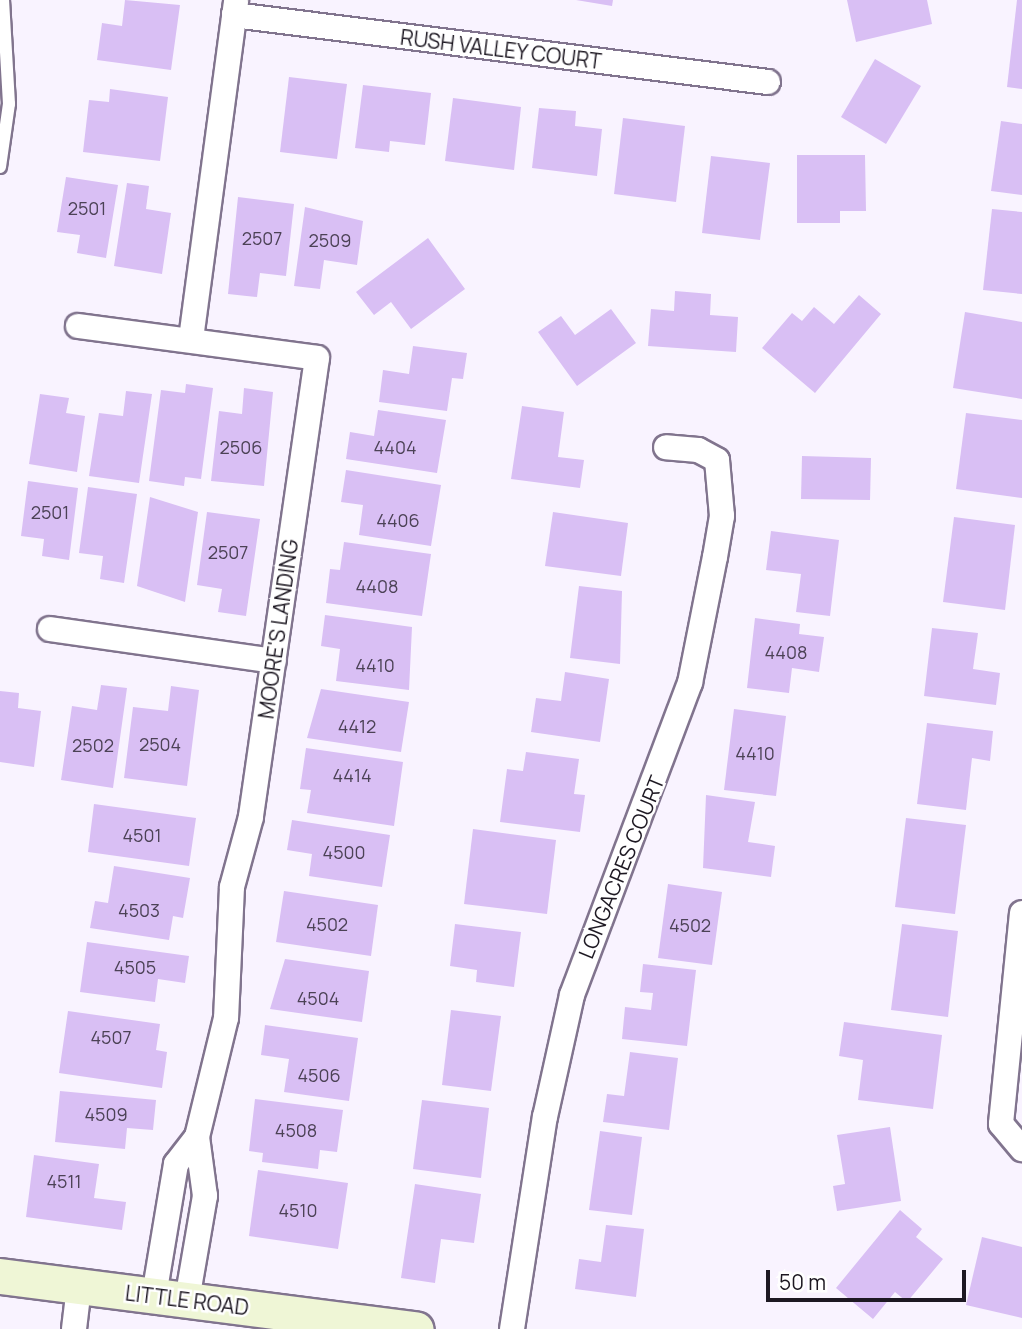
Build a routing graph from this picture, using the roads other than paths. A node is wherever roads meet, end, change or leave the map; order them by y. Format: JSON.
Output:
{"nodes":[{"id":1,"x":3,"y":0,"type":"edge"},
{"id":2,"x":235,"y":7,"type":"edge"},
{"id":3,"x":768,"y":82,"type":"dead end"},
{"id":4,"x":0,"y":167,"type":"edge"},
{"id":5,"x":78,"y":326,"type":"dead end"},
{"id":6,"x":191,"y":339,"type":"junction"},
{"id":7,"x":666,"y":447,"type":"dead end"},
{"id":8,"x":50,"y":629,"type":"dead end"},
{"id":9,"x":274,"y":661,"type":"junction"},
{"id":10,"x":1022,"y":913,"type":"edge"},
{"id":11,"x":197,"y":1137,"type":"junction"},
{"id":12,"x":1018,"y":1147,"type":"edge"},
{"id":13,"x":0,"y":1276,"type":"edge"},
{"id":14,"x":79,"y":1286,"type":"junction"},
{"id":15,"x":170,"y":1298,"type":"junction"},
{"id":16,"x":74,"y":1329,"type":"edge"},
{"id":17,"x":416,"y":1329,"type":"edge"},
{"id":18,"x":512,"y":1329,"type":"edge"}],
"edges":[{"from":1,"to":4,"type":"lane"},
{"from":2,"to":3,"type":"street","name":"RUSH VALLEY COURT"},
{"from":2,"to":6,"type":"street"},
{"from":5,"to":6,"type":"street","name":"MOORE'S LANDING"},
{"from":6,"to":9,"type":"street","name":"MOORE'S LANDING"},
{"from":7,"to":18,"type":"street","name":"LONGACRES COURT"},
{"from":8,"to":9,"type":"street"},
{"from":9,"to":11,"type":"street","name":"MOORE'S LANDING"},
{"from":10,"to":12,"type":"street"},
{"from":11,"to":15,"type":"street","name":"MOORE'S LANDING"},
{"from":11,"to":15,"type":"street","name":"MOORE'S LANDING"},
{"from":13,"to":14,"type":"street","name":"LITTLE ROAD"},
{"from":14,"to":15,"type":"street","name":"LITTLE ROAD"},
{"from":14,"to":16,"type":"street"},
{"from":15,"to":17,"type":"street","name":"LITTLE ROAD"}]}
